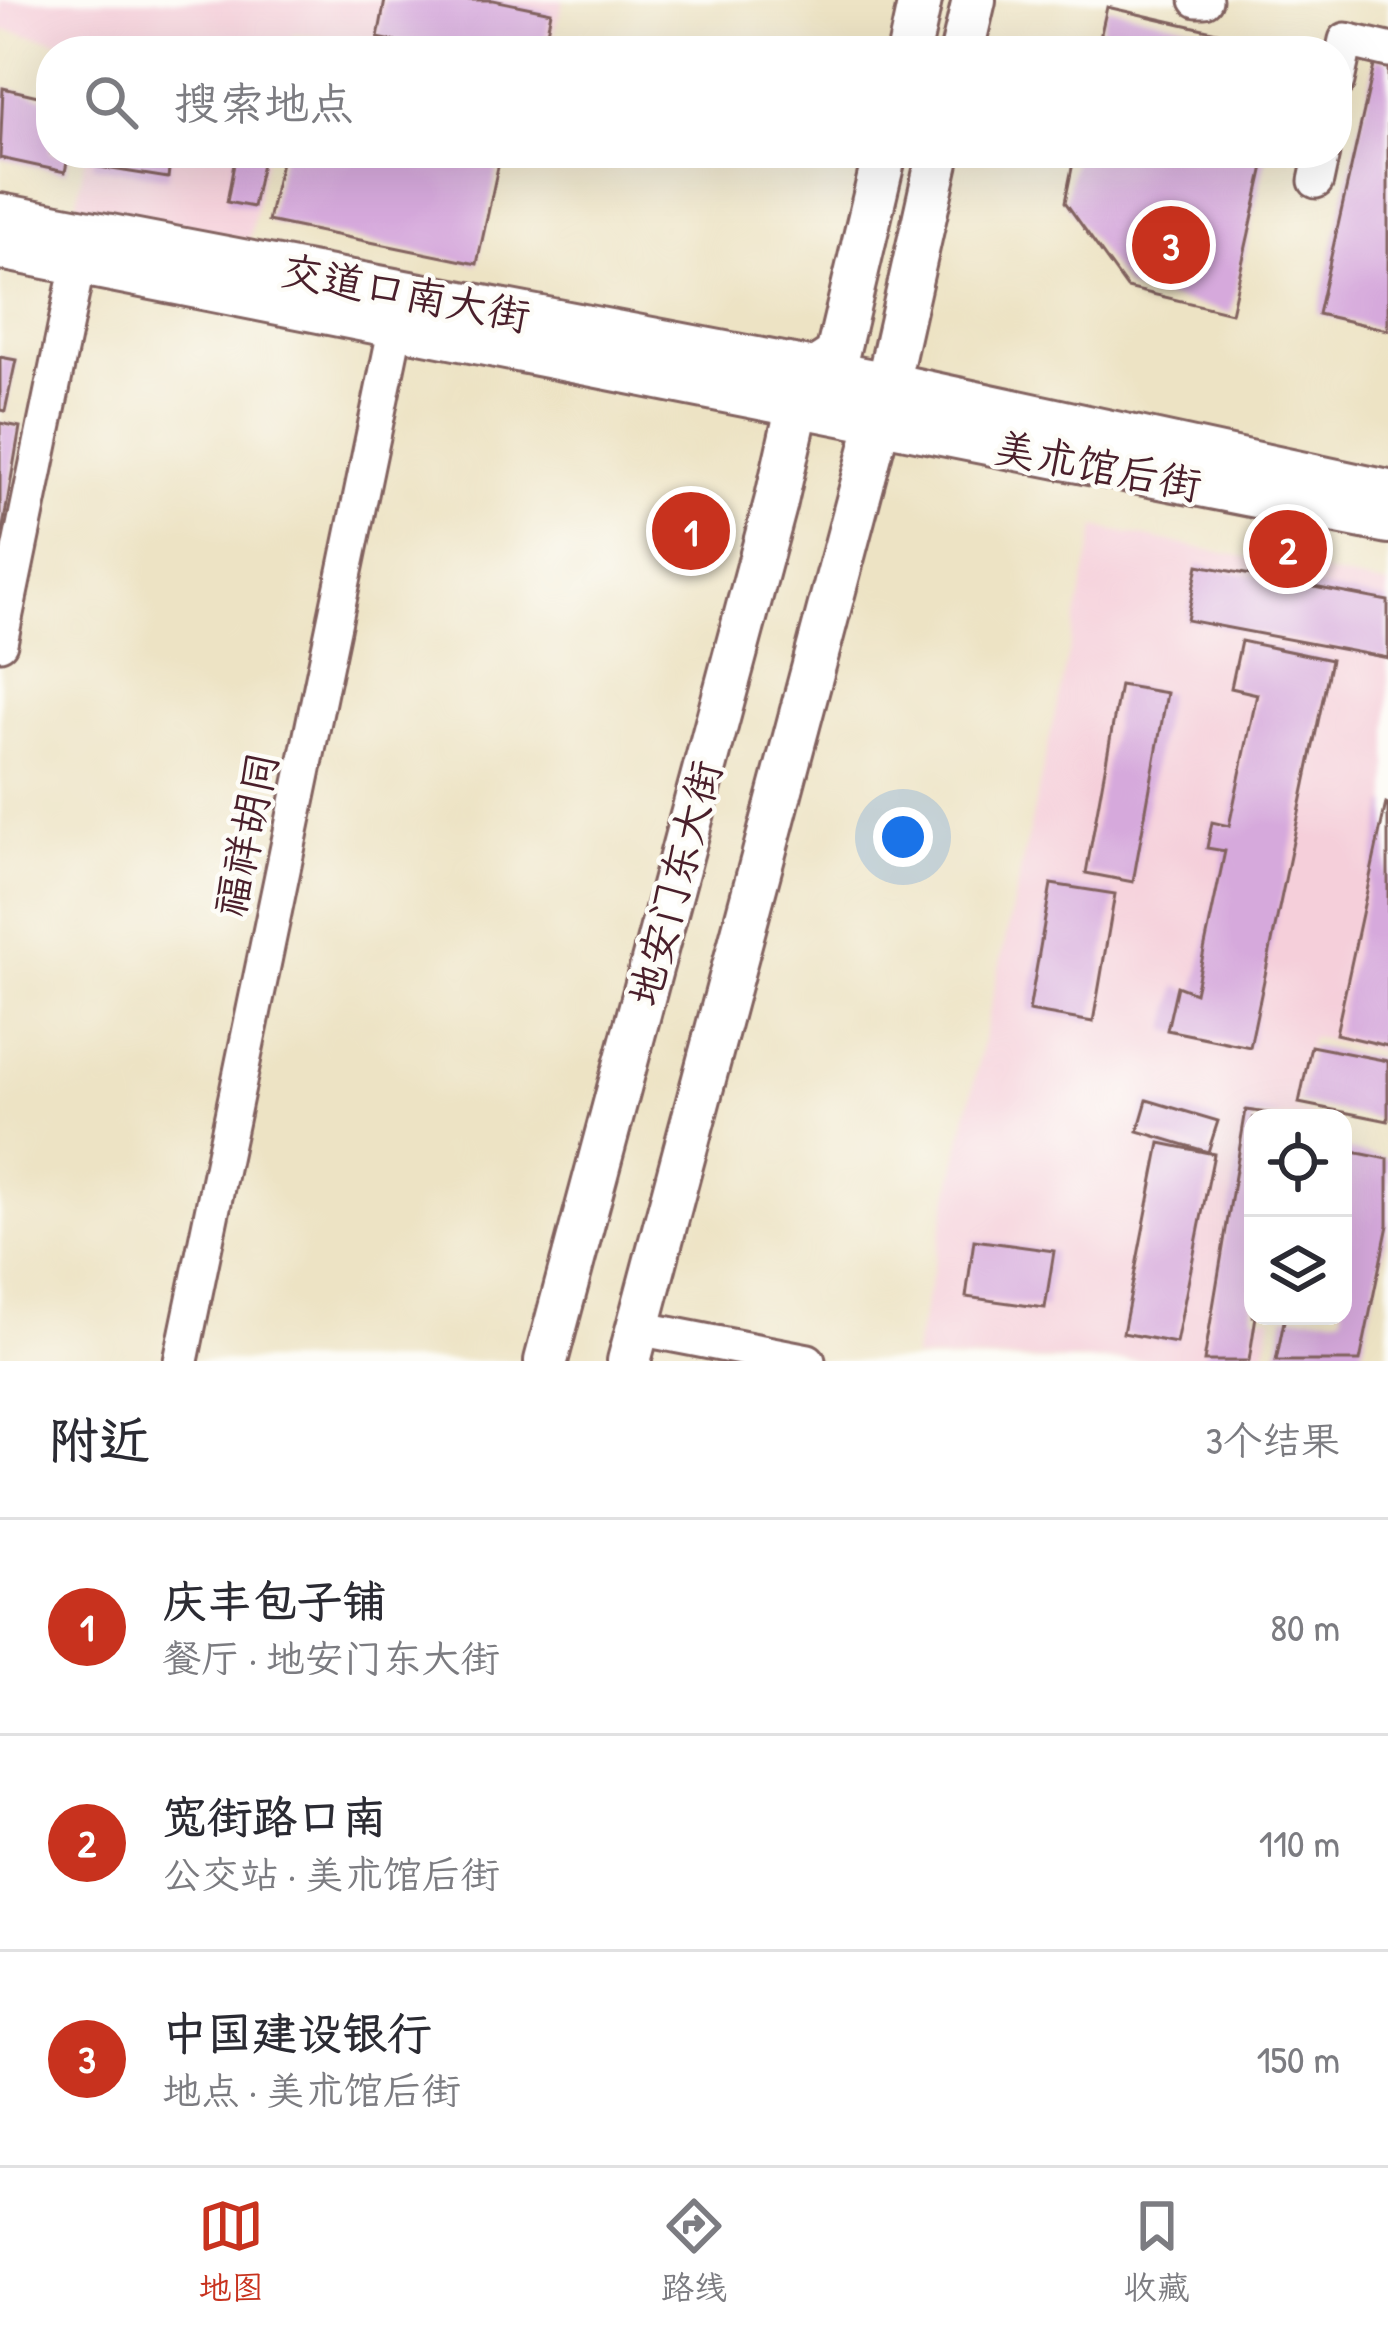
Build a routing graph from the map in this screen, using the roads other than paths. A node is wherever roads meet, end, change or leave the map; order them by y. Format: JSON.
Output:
{"nodes":[{"id":1,"x":920,"y":0,"type":"edge"},
{"id":2,"x":974,"y":0,"type":"edge"},
{"id":3,"x":912,"y":36,"type":"edge"},
{"id":4,"x":966,"y":36,"type":"edge"},
{"id":5,"x":1352,"y":41,"type":"edge"},
{"id":6,"x":1388,"y":50,"type":"edge"},
{"id":7,"x":881,"y":168,"type":"edge"},
{"id":8,"x":936,"y":168,"type":"edge"},
{"id":9,"x":0,"y":215,"type":"edge"},
{"id":10,"x":0,"y":248,"type":"edge"},
{"id":11,"x":78,"y":264,"type":"junction"},
{"id":12,"x":396,"y":326,"type":"junction"},
{"id":13,"x":805,"y":388,"type":"junction"},
{"id":14,"x":883,"y":402,"type":"junction"},
{"id":15,"x":1388,"y":492,"type":"edge"},
{"id":16,"x":1388,"y":523,"type":"edge"},
{"id":17,"x":0,"y":643,"type":"edge"},
{"id":18,"x":633,"y":1345,"type":"edge"},
{"id":19,"x":181,"y":1361,"type":"edge"},
{"id":20,"x":546,"y":1361,"type":"edge"},
{"id":21,"x":808,"y":1361,"type":"edge"}],
"edges":[{"from":1,"to":3,"type":"main road"},
{"from":2,"to":4,"type":"main road"},
{"from":5,"to":6,"type":"street"},
{"from":7,"to":13,"type":"main road"},
{"from":8,"to":14,"type":"main road","name":"地安门东大街"},
{"from":9,"to":13,"type":"main road","name":"交道口南大街"},
{"from":10,"to":11,"type":"main road","name":"交道口南大街"},
{"from":11,"to":12,"type":"main road","name":"交道口南大街"},
{"from":11,"to":17,"type":"street"},
{"from":12,"to":13,"type":"main road","name":"交道口南大街"},
{"from":12,"to":19,"type":"street","name":"福祥胡同"},
{"from":13,"to":14,"type":"main road"},
{"from":13,"to":20,"type":"main road","name":"地安门东大街"},
{"from":14,"to":15,"type":"main road","name":"美术馆后街"},
{"from":14,"to":16,"type":"main road","name":"美术馆后街"},
{"from":14,"to":18,"type":"main road","name":"地安门东大街"},
{"from":18,"to":21,"type":"street"}]}
